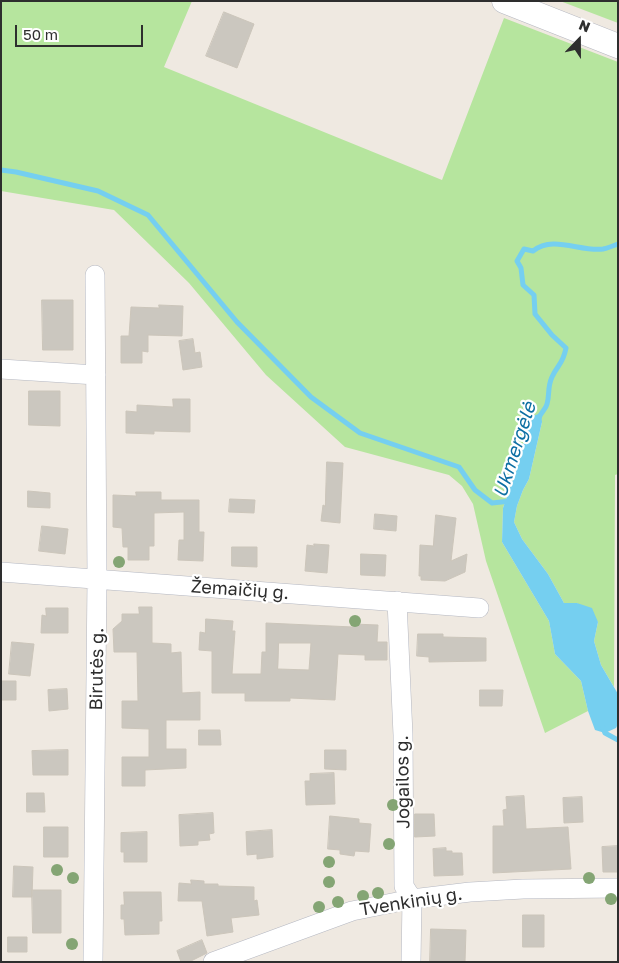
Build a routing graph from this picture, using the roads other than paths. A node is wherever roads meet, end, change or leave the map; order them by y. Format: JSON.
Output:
{"nodes":[{"id":1,"x":504,"y":1,"type":"edge"},
{"id":2,"x":618,"y":46,"type":"edge"},
{"id":3,"x":95,"y":275,"type":"dead end"},
{"id":4,"x":1,"y":369,"type":"edge"},
{"id":5,"x":96,"y":375,"type":"junction"},
{"id":6,"x":1,"y":572,"type":"edge"},
{"id":7,"x":98,"y":579,"type":"junction"},
{"id":8,"x":397,"y":601,"type":"junction"},
{"id":9,"x":479,"y":608,"type":"dead end"},
{"id":10,"x":618,"y":888,"type":"edge"},
{"id":11,"x":412,"y":899,"type":"junction"},
{"id":12,"x":247,"y":956,"type":"edge"},
{"id":13,"x":93,"y":962,"type":"edge"},
{"id":14,"x":213,"y":962,"type":"edge"},
{"id":15,"x":411,"y":962,"type":"edge"}],
"edges":[{"from":1,"to":2,"type":"street"},
{"from":3,"to":5,"type":"street","name":"Birutės g."},
{"from":4,"to":5,"type":"street"},
{"from":5,"to":7,"type":"street","name":"Birutės g."},
{"from":6,"to":7,"type":"street","name":"Žemaičių g."},
{"from":7,"to":8,"type":"street","name":"Žemaičių g."},
{"from":7,"to":13,"type":"street","name":"Birutės g."},
{"from":8,"to":9,"type":"street","name":"Žemaičių g."},
{"from":8,"to":11,"type":"street","name":"Jogailos g."},
{"from":10,"to":11,"type":"street","name":"Tvenkinių g."},
{"from":11,"to":12,"type":"street","name":"Tvenkinių g."},
{"from":11,"to":15,"type":"street","name":"Jogailos g."},
{"from":12,"to":14,"type":"street","name":"Tvenkinių g."}]}
